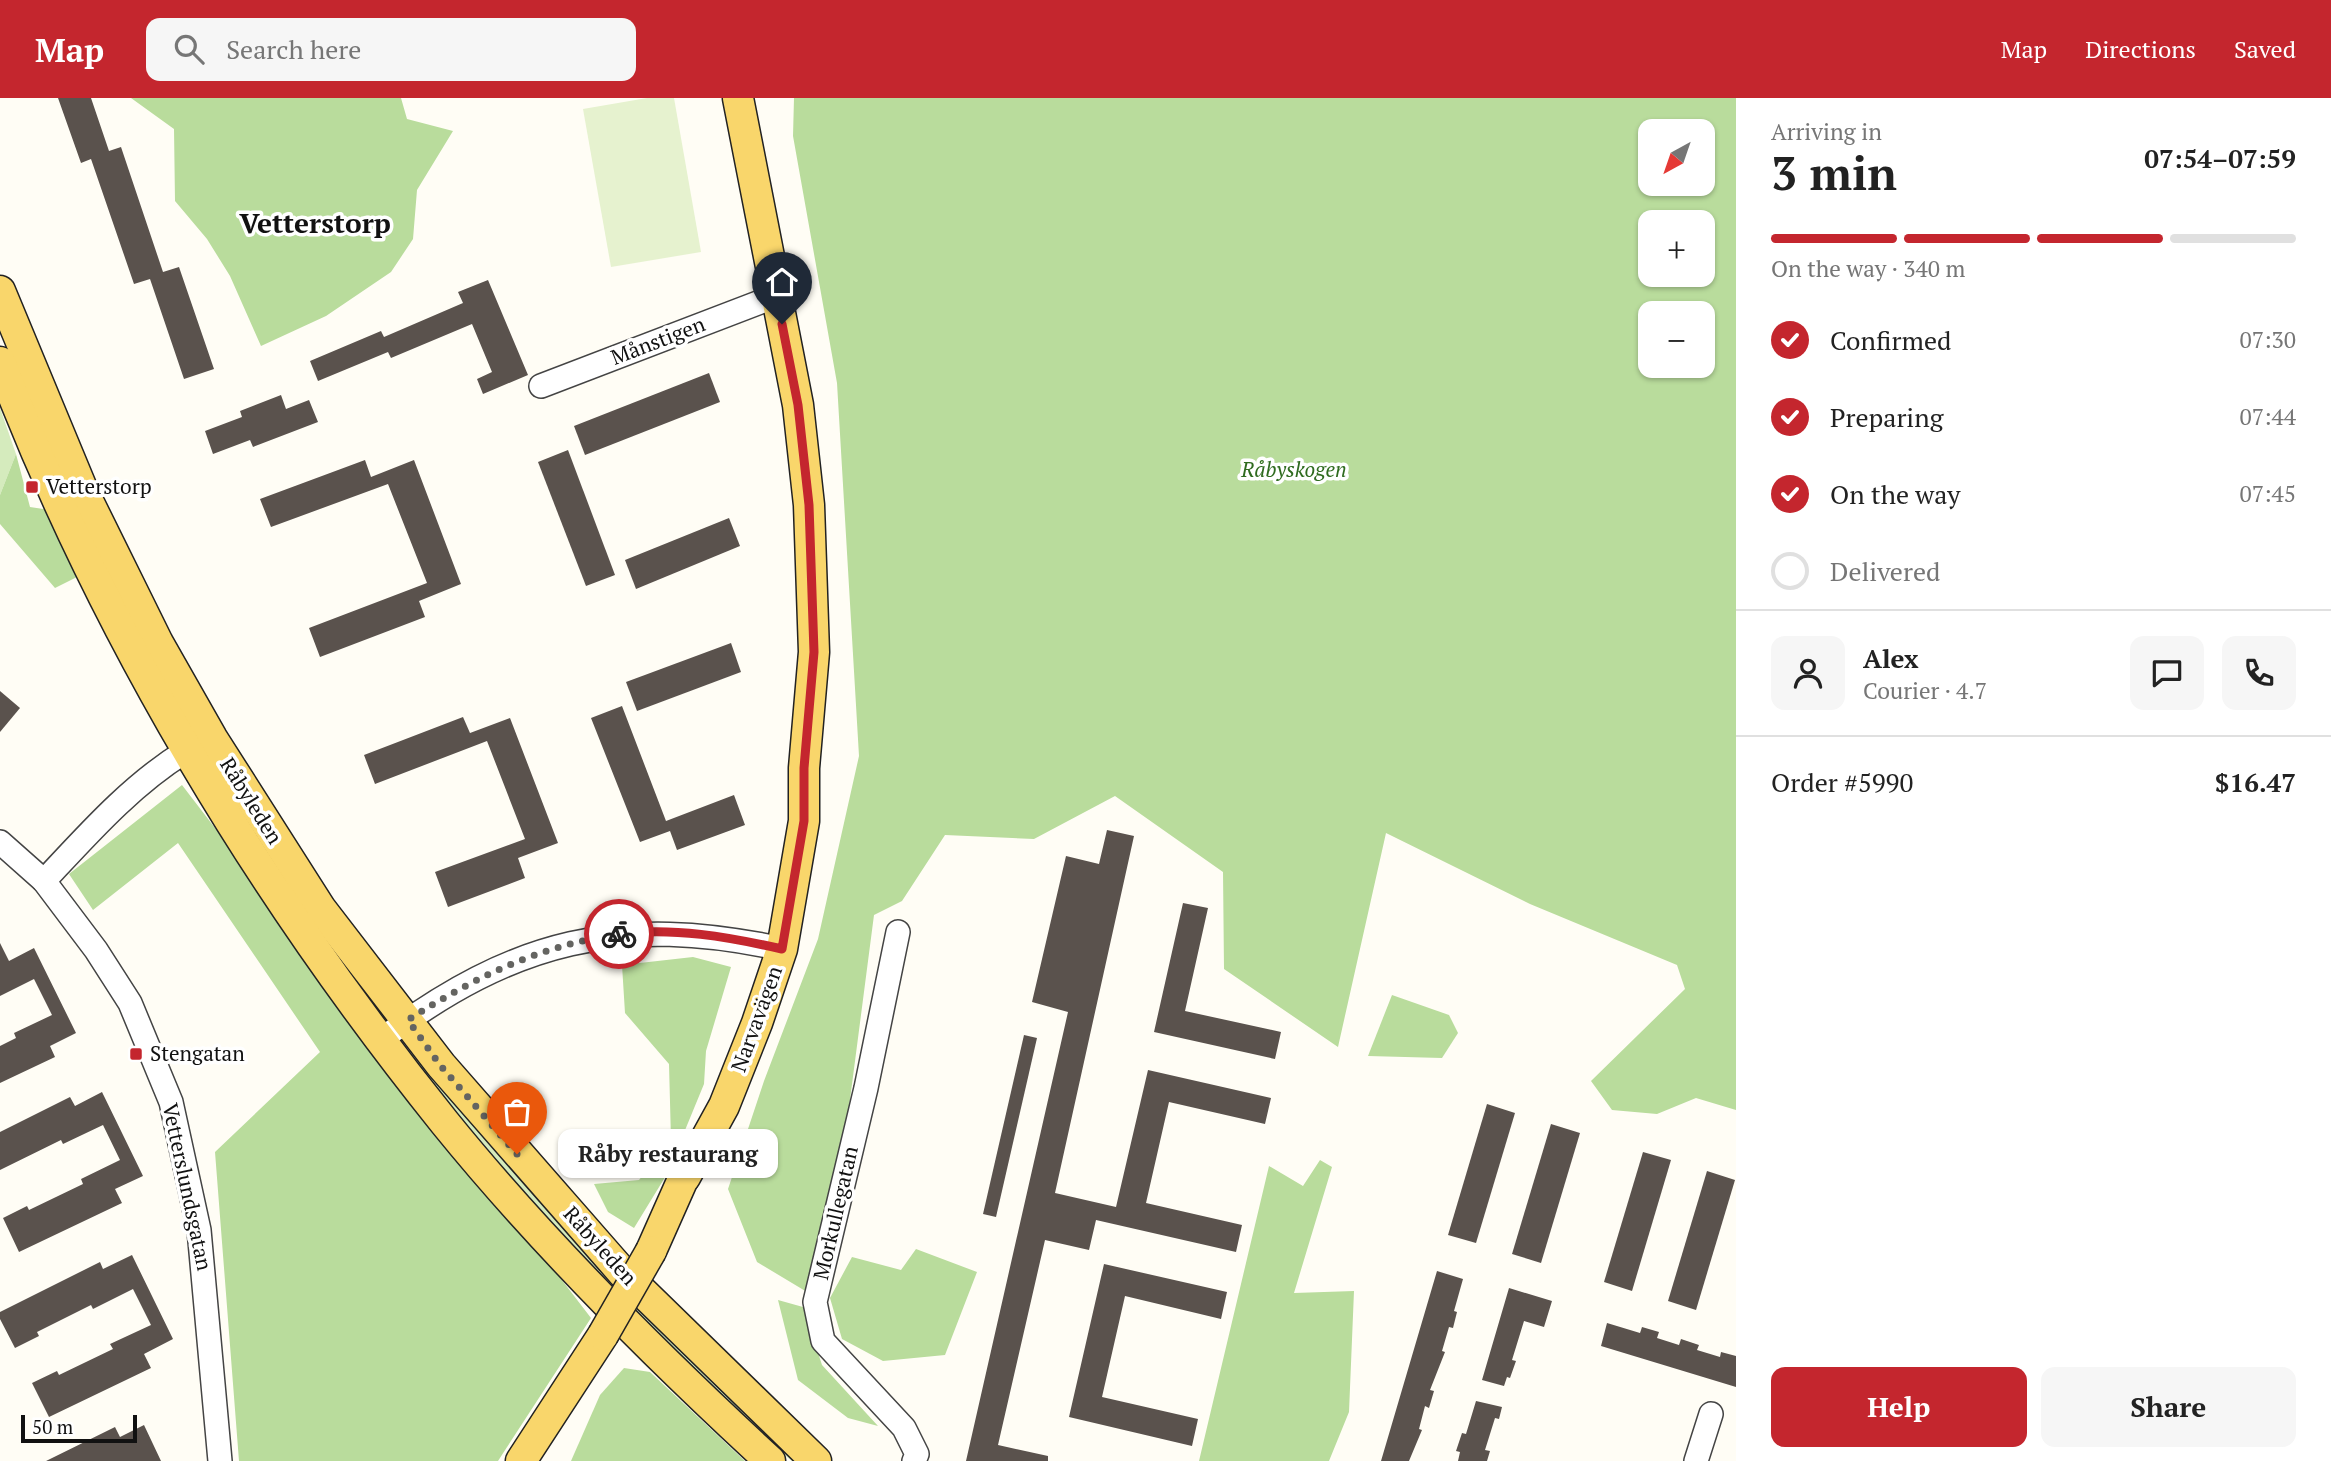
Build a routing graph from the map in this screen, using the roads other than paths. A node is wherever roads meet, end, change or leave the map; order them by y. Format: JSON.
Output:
{"nodes":[{"id":1,"x":738,"y":98,"type":"edge"},
{"id":2,"x":0,"y":291,"type":"edge"},
{"id":3,"x":776,"y":296,"type":"junction"},
{"id":4,"x":0,"y":362,"type":"edge"},
{"id":5,"x":541,"y":386,"type":"dead end"},
{"id":6,"x":199,"y":745,"type":"junction"},
{"id":7,"x":0,"y":842,"type":"edge"},
{"id":8,"x":44,"y":881,"type":"junction"},
{"id":9,"x":898,"y":932,"type":"dead end"},
{"id":10,"x":773,"y":947,"type":"junction"},
{"id":11,"x":408,"y":1020,"type":"junction"},
{"id":12,"x":382,"y":1039,"type":"junction"},
{"id":13,"x":1711,"y":1414,"type":"dead end"},
{"id":14,"x":220,"y":1461,"type":"edge"},
{"id":15,"x":521,"y":1461,"type":"edge"},
{"id":16,"x":770,"y":1461,"type":"edge"},
{"id":17,"x":816,"y":1461,"type":"edge"},
{"id":18,"x":914,"y":1461,"type":"edge"},
{"id":19,"x":1696,"y":1461,"type":"edge"}],
"edges":[{"from":1,"to":3,"type":"main road","name":"Narvavägen"},
{"from":2,"to":6,"type":"main road","name":"Råbyleden"},
{"from":3,"to":5,"type":"street","name":"Månstigen"},
{"from":3,"to":10,"type":"main road","name":"Narvavägen"},
{"from":4,"to":6,"type":"main road","name":"Råbyleden"},
{"from":6,"to":8,"type":"street"},
{"from":6,"to":11,"type":"main road","name":"Råbyleden"},
{"from":6,"to":12,"type":"main road","name":"Råbyleden"},
{"from":7,"to":8,"type":"street","name":"Vetterslundsgatan"},
{"from":8,"to":14,"type":"street","name":"Vetterslundsgatan"},
{"from":9,"to":18,"type":"street","name":"Morkullegatan"},
{"from":10,"to":11,"type":"street"},
{"from":10,"to":15,"type":"main road","name":"Narvavägen","bridge":true},
{"from":11,"to":12,"type":"street"},
{"from":11,"to":17,"type":"main road","name":"Råbyleden"},
{"from":12,"to":16,"type":"main road","name":"Råbyleden"},
{"from":13,"to":19,"type":"street"}]}
